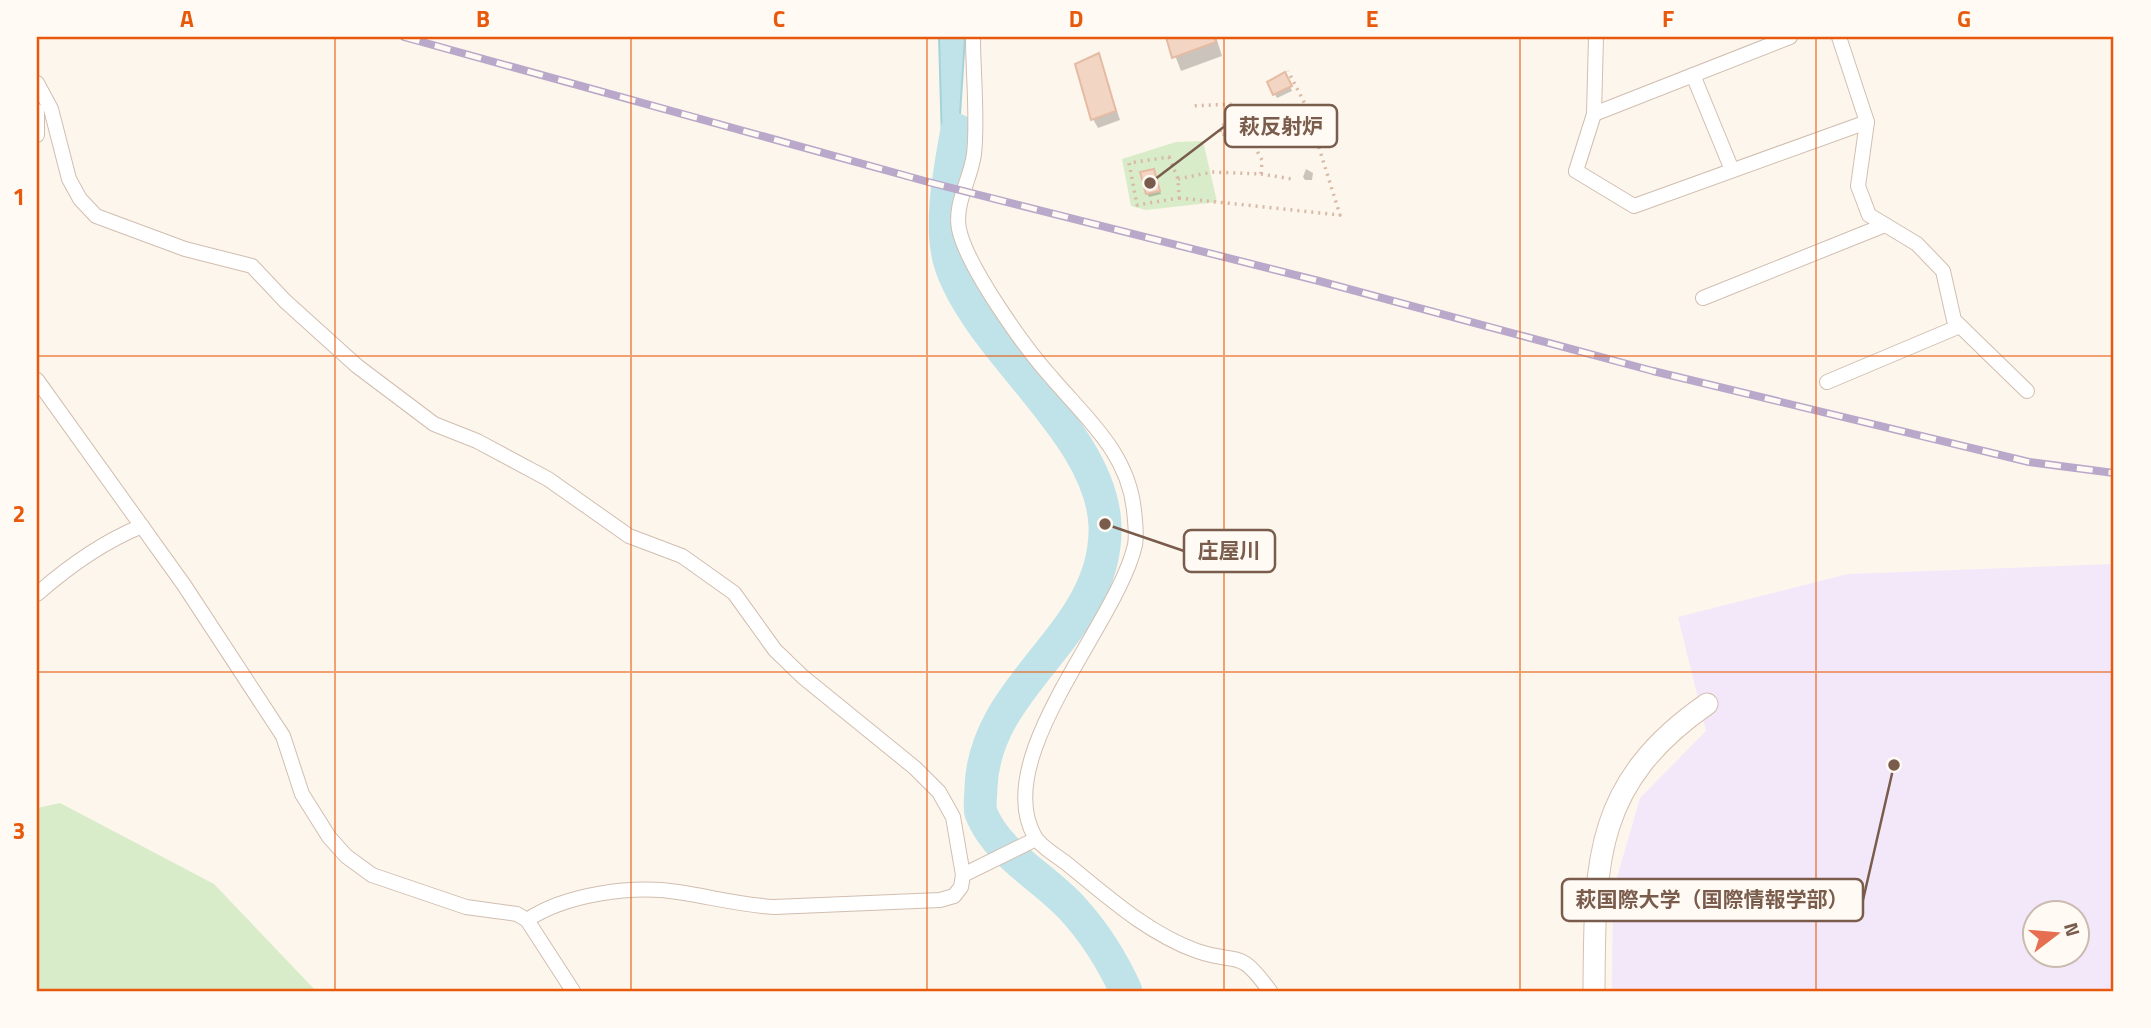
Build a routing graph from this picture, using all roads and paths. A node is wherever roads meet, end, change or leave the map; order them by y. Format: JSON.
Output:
{"nodes":[{"id":1,"x":973,"y":37,"type":"edge"},
{"id":2,"x":1596,"y":37,"type":"edge"},
{"id":3,"x":1790,"y":37,"type":"edge"},
{"id":4,"x":1839,"y":37,"type":"edge"},
{"id":5,"x":1288,"y":71,"type":"dead end"},
{"id":6,"x":1693,"y":75,"type":"junction"},
{"id":7,"x":37,"y":83,"type":"edge"},
{"id":8,"x":1190,"y":106,"type":"dead end"},
{"id":9,"x":42,"y":110,"type":"edge"},
{"id":10,"x":1594,"y":114,"type":"junction"},
{"id":11,"x":1867,"y":122,"type":"junction"},
{"id":12,"x":37,"y":135,"type":"edge"},
{"id":13,"x":1732,"y":170,"type":"junction"},
{"id":14,"x":1261,"y":174,"type":"junction"},
{"id":15,"x":1178,"y":179,"type":"junction"},
{"id":16,"x":1292,"y":179,"type":"dead end"},
{"id":17,"x":1178,"y":198,"type":"junction"},
{"id":18,"x":1885,"y":225,"type":"junction"},
{"id":19,"x":1703,"y":298,"type":"dead end"},
{"id":20,"x":1960,"y":326,"type":"junction"},
{"id":21,"x":37,"y":380,"type":"edge"},
{"id":22,"x":1827,"y":382,"type":"dead end"},
{"id":23,"x":2027,"y":391,"type":"dead end"},
{"id":24,"x":142,"y":526,"type":"junction"},
{"id":25,"x":37,"y":594,"type":"edge"},
{"id":26,"x":1707,"y":704,"type":"dead end"},
{"id":27,"x":1036,"y":839,"type":"junction"},
{"id":28,"x":963,"y":875,"type":"junction"},
{"id":29,"x":527,"y":920,"type":"junction"},
{"id":30,"x":573,"y":991,"type":"edge"},
{"id":31,"x":1270,"y":991,"type":"edge"},
{"id":32,"x":1594,"y":991,"type":"edge"}],
"edges":[{"from":1,"to":27,"type":"street"},
{"from":2,"to":10,"type":"street"},
{"from":3,"to":6,"type":"street"},
{"from":4,"to":11,"type":"street"},
{"from":5,"to":17,"type":"path"},
{"from":6,"to":10,"type":"street"},
{"from":6,"to":13,"type":"street"},
{"from":7,"to":9,"type":"street"},
{"from":8,"to":14,"type":"path"},
{"from":9,"to":12,"type":"street"},
{"from":9,"to":28,"type":"street"},
{"from":10,"to":13,"type":"street"},
{"from":11,"to":13,"type":"street"},
{"from":11,"to":18,"type":"street"},
{"from":14,"to":15,"type":"path"},
{"from":14,"to":16,"type":"path"},
{"from":15,"to":17,"type":"path"},
{"from":15,"to":17,"type":"path"},
{"from":18,"to":19,"type":"street"},
{"from":18,"to":20,"type":"street"},
{"from":20,"to":22,"type":"street"},
{"from":20,"to":23,"type":"street"},
{"from":21,"to":24,"type":"street"},
{"from":24,"to":25,"type":"street"},
{"from":24,"to":29,"type":"street"},
{"from":26,"to":32,"type":"street"},
{"from":27,"to":28,"type":"street"},
{"from":27,"to":31,"type":"street"},
{"from":28,"to":29,"type":"street"},
{"from":29,"to":30,"type":"street"}]}
